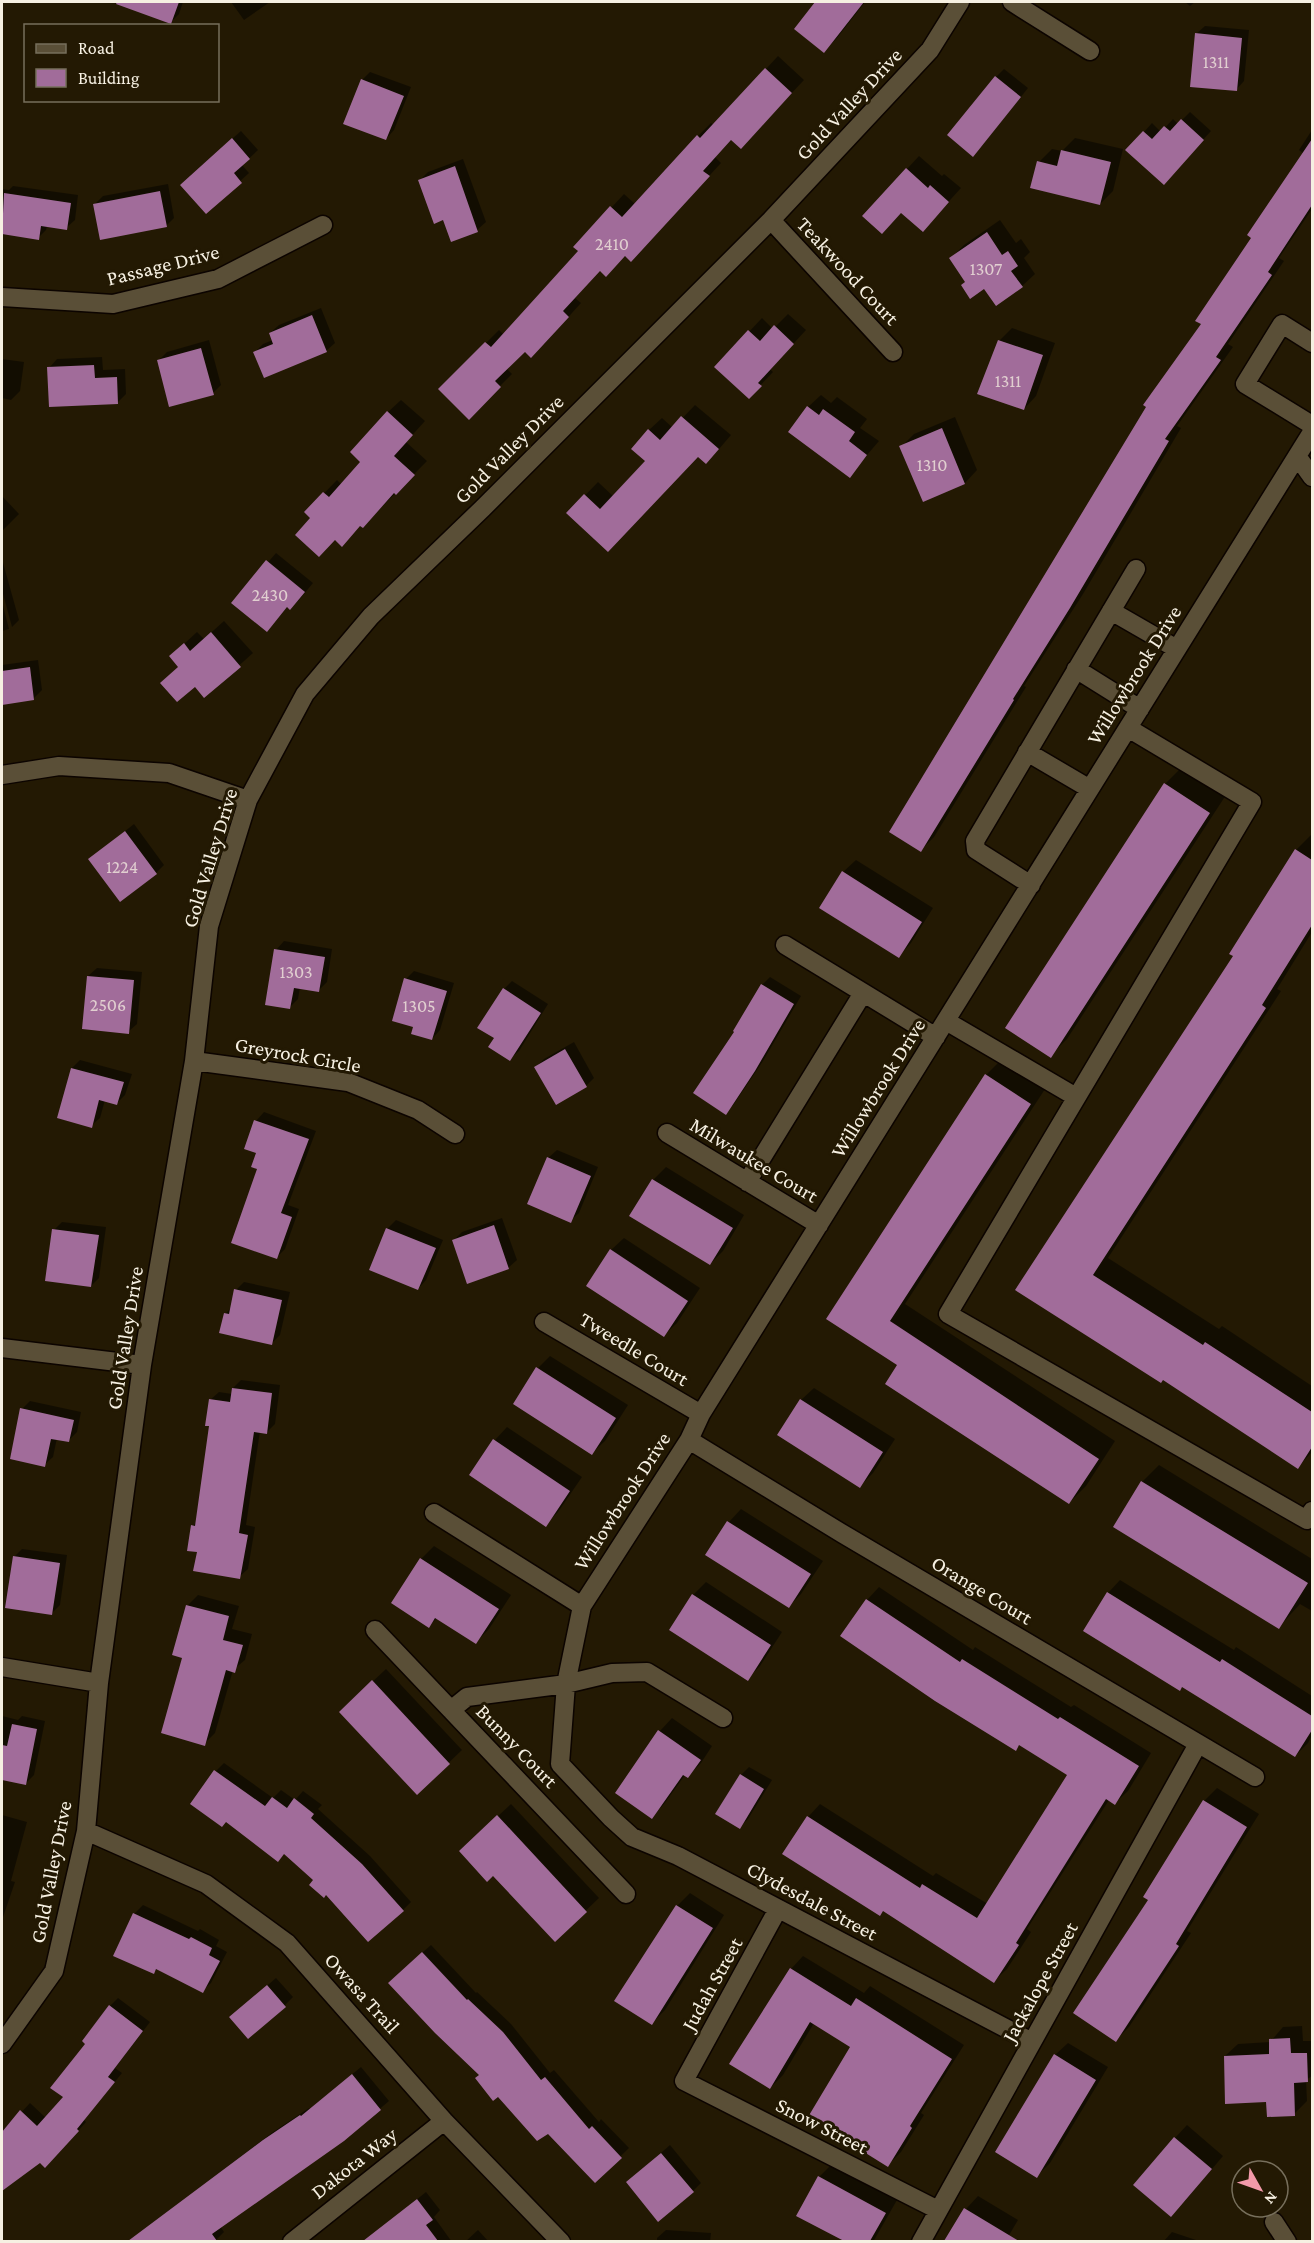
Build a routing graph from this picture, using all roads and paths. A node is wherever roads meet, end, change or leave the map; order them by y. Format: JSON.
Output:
{"nodes":[{"id":1,"x":960,"y":2,"type":"edge"},
{"id":2,"x":1012,"y":2,"type":"edge"},
{"id":3,"x":1090,"y":51,"type":"dead end"},
{"id":4,"x":771,"y":220,"type":"junction"},
{"id":5,"x":323,"y":225,"type":"dead end"},
{"id":6,"x":2,"y":297,"type":"edge"},
{"id":7,"x":1312,"y":343,"type":"edge"},
{"id":8,"x":893,"y":352,"type":"dead end"},
{"id":9,"x":1312,"y":425,"type":"edge"},
{"id":10,"x":1312,"y":432,"type":"edge"},
{"id":11,"x":1297,"y":456,"type":"junction"},
{"id":12,"x":1312,"y":477,"type":"edge"},
{"id":13,"x":1136,"y":569,"type":"dead end"},
{"id":14,"x":1111,"y":611,"type":"junction"},
{"id":15,"x":1177,"y":649,"type":"junction"},
{"id":16,"x":1076,"y":669,"type":"junction"},
{"id":17,"x":1140,"y":709,"type":"junction"},
{"id":18,"x":1128,"y":728,"type":"junction"},
{"id":19,"x":1027,"y":752,"type":"junction"},
{"id":20,"x":2,"y":775,"type":"edge"},
{"id":21,"x":1090,"y":789,"type":"junction"},
{"id":22,"x":248,"y":800,"type":"junction"},
{"id":23,"x":1031,"y":885,"type":"junction"},
{"id":24,"x":785,"y":945,"type":"dead end"},
{"id":25,"x":863,"y":993,"type":"junction"},
{"id":26,"x":946,"y":1021,"type":"junction"},
{"id":27,"x":936,"y":1037,"type":"junction"},
{"id":28,"x":194,"y":1061,"type":"junction"},
{"id":29,"x":1076,"y":1097,"type":"junction"},
{"id":30,"x":667,"y":1133,"type":"dead end"},
{"id":31,"x":455,"y":1134,"type":"dead end"},
{"id":32,"x":747,"y":1182,"type":"junction"},
{"id":33,"x":819,"y":1225,"type":"junction"},
{"id":34,"x":544,"y":1322,"type":"dead end"},
{"id":35,"x":2,"y":1348,"type":"edge"},
{"id":36,"x":142,"y":1365,"type":"junction"},
{"id":37,"x":701,"y":1414,"type":"junction"},
{"id":38,"x":688,"y":1440,"type":"junction"},
{"id":39,"x":1312,"y":1511,"type":"edge"},
{"id":40,"x":434,"y":1513,"type":"dead end"},
{"id":41,"x":582,"y":1606,"type":"junction"},
{"id":42,"x":375,"y":1630,"type":"dead end"},
{"id":43,"x":2,"y":1667,"type":"edge"},
{"id":44,"x":99,"y":1683,"type":"junction"},
{"id":45,"x":566,"y":1684,"type":"junction"},
{"id":46,"x":451,"y":1710,"type":"junction"},
{"id":47,"x":723,"y":1718,"type":"dead end"},
{"id":48,"x":1198,"y":1744,"type":"junction"},
{"id":49,"x":1255,"y":1777,"type":"dead end"},
{"id":50,"x":581,"y":1786,"type":"joint"},
{"id":51,"x":86,"y":1831,"type":"junction"},
{"id":52,"x":626,"y":1894,"type":"dead end"},
{"id":53,"x":778,"y":1909,"type":"junction"},
{"id":54,"x":1032,"y":2042,"type":"junction"},
{"id":55,"x":2,"y":2044,"type":"edge"},
{"id":56,"x":684,"y":2081,"type":"joint"},
{"id":57,"x":444,"y":2121,"type":"junction"},
{"id":58,"x":938,"y":2210,"type":"junction"},
{"id":59,"x":1274,"y":2222,"type":"dead end"},
{"id":60,"x":292,"y":2241,"type":"edge"},
{"id":61,"x":561,"y":2241,"type":"edge"},
{"id":62,"x":921,"y":2241,"type":"edge"},
{"id":63,"x":1287,"y":2241,"type":"edge"}],
"edges":[{"from":1,"to":4,"type":"street","name":"Gold Valley Drive"},
{"from":2,"to":3,"type":"street"},
{"from":4,"to":8,"type":"street","name":"Teakwood Court"},
{"from":4,"to":22,"type":"street","name":"Gold Valley Drive"},
{"from":5,"to":6,"type":"street","name":"Passage Drive"},
{"from":7,"to":9,"type":"street"},
{"from":10,"to":11,"type":"street","name":"Willowbrook Drive"},
{"from":11,"to":12,"type":"street"},
{"from":11,"to":15,"type":"street","name":"Willowbrook Drive"},
{"from":13,"to":14,"type":"street"},
{"from":14,"to":15,"type":"street"},
{"from":14,"to":16,"type":"street"},
{"from":15,"to":17,"type":"street","name":"Willowbrook Drive"},
{"from":16,"to":17,"type":"street"},
{"from":16,"to":19,"type":"street"},
{"from":17,"to":18,"type":"street","name":"Willowbrook Drive"},
{"from":18,"to":21,"type":"street","name":"Willowbrook Drive"},
{"from":18,"to":29,"type":"street"},
{"from":19,"to":21,"type":"street"},
{"from":19,"to":23,"type":"street"},
{"from":20,"to":22,"type":"street"},
{"from":21,"to":23,"type":"street","name":"Willowbrook Drive"},
{"from":22,"to":28,"type":"street","name":"Gold Valley Drive"},
{"from":23,"to":26,"type":"street","name":"Willowbrook Drive"},
{"from":24,"to":25,"type":"street"},
{"from":25,"to":27,"type":"street"},
{"from":25,"to":32,"type":"street"},
{"from":26,"to":27,"type":"street","name":"Willowbrook Drive"},
{"from":26,"to":29,"type":"street"},
{"from":27,"to":33,"type":"street","name":"Willowbrook Drive"},
{"from":28,"to":31,"type":"street","name":"Greyrock Circle"},
{"from":28,"to":36,"type":"street","name":"Gold Valley Drive"},
{"from":29,"to":39,"type":"street"},
{"from":30,"to":32,"type":"street","name":"Milwaukee Court"},
{"from":32,"to":33,"type":"street","name":"Milwaukee Court"},
{"from":33,"to":37,"type":"street","name":"Willowbrook Drive"},
{"from":34,"to":37,"type":"street","name":"Tweedle Court"},
{"from":35,"to":36,"type":"street"},
{"from":36,"to":44,"type":"street","name":"Gold Valley Drive"},
{"from":37,"to":38,"type":"street","name":"Willowbrook Drive"},
{"from":38,"to":41,"type":"street","name":"Willowbrook Drive"},
{"from":38,"to":48,"type":"street","name":"Orange Court"},
{"from":40,"to":41,"type":"street"},
{"from":41,"to":45,"type":"street","name":"Willowbrook Drive"},
{"from":42,"to":46,"type":"street","name":"Bunny Court"},
{"from":43,"to":44,"type":"street"},
{"from":44,"to":51,"type":"street","name":"Gold Valley Drive"},
{"from":45,"to":46,"type":"street"},
{"from":45,"to":47,"type":"street"},
{"from":45,"to":50,"type":"street","name":"Willowbrook Drive"},
{"from":46,"to":52,"type":"street","name":"Bunny Court"},
{"from":48,"to":49,"type":"street","name":"Orange Court"},
{"from":48,"to":54,"type":"street","name":"Jackalope Street"},
{"from":50,"to":53,"type":"street","name":"Clydesdale Street"},
{"from":51,"to":55,"type":"street","name":"Gold Valley Drive"},
{"from":51,"to":57,"type":"street","name":"Owasa Trail"},
{"from":53,"to":54,"type":"street","name":"Clydesdale Street"},
{"from":53,"to":56,"type":"street","name":"Judah Street"},
{"from":54,"to":58,"type":"street","name":"Jackalope Street"},
{"from":56,"to":58,"type":"street","name":"Snow Street"},
{"from":57,"to":60,"type":"street","name":"Dakota Way"},
{"from":57,"to":61,"type":"street","name":"Owasa Trail"},
{"from":58,"to":62,"type":"street","name":"Jackalope Street"},
{"from":59,"to":63,"type":"street"}]}
